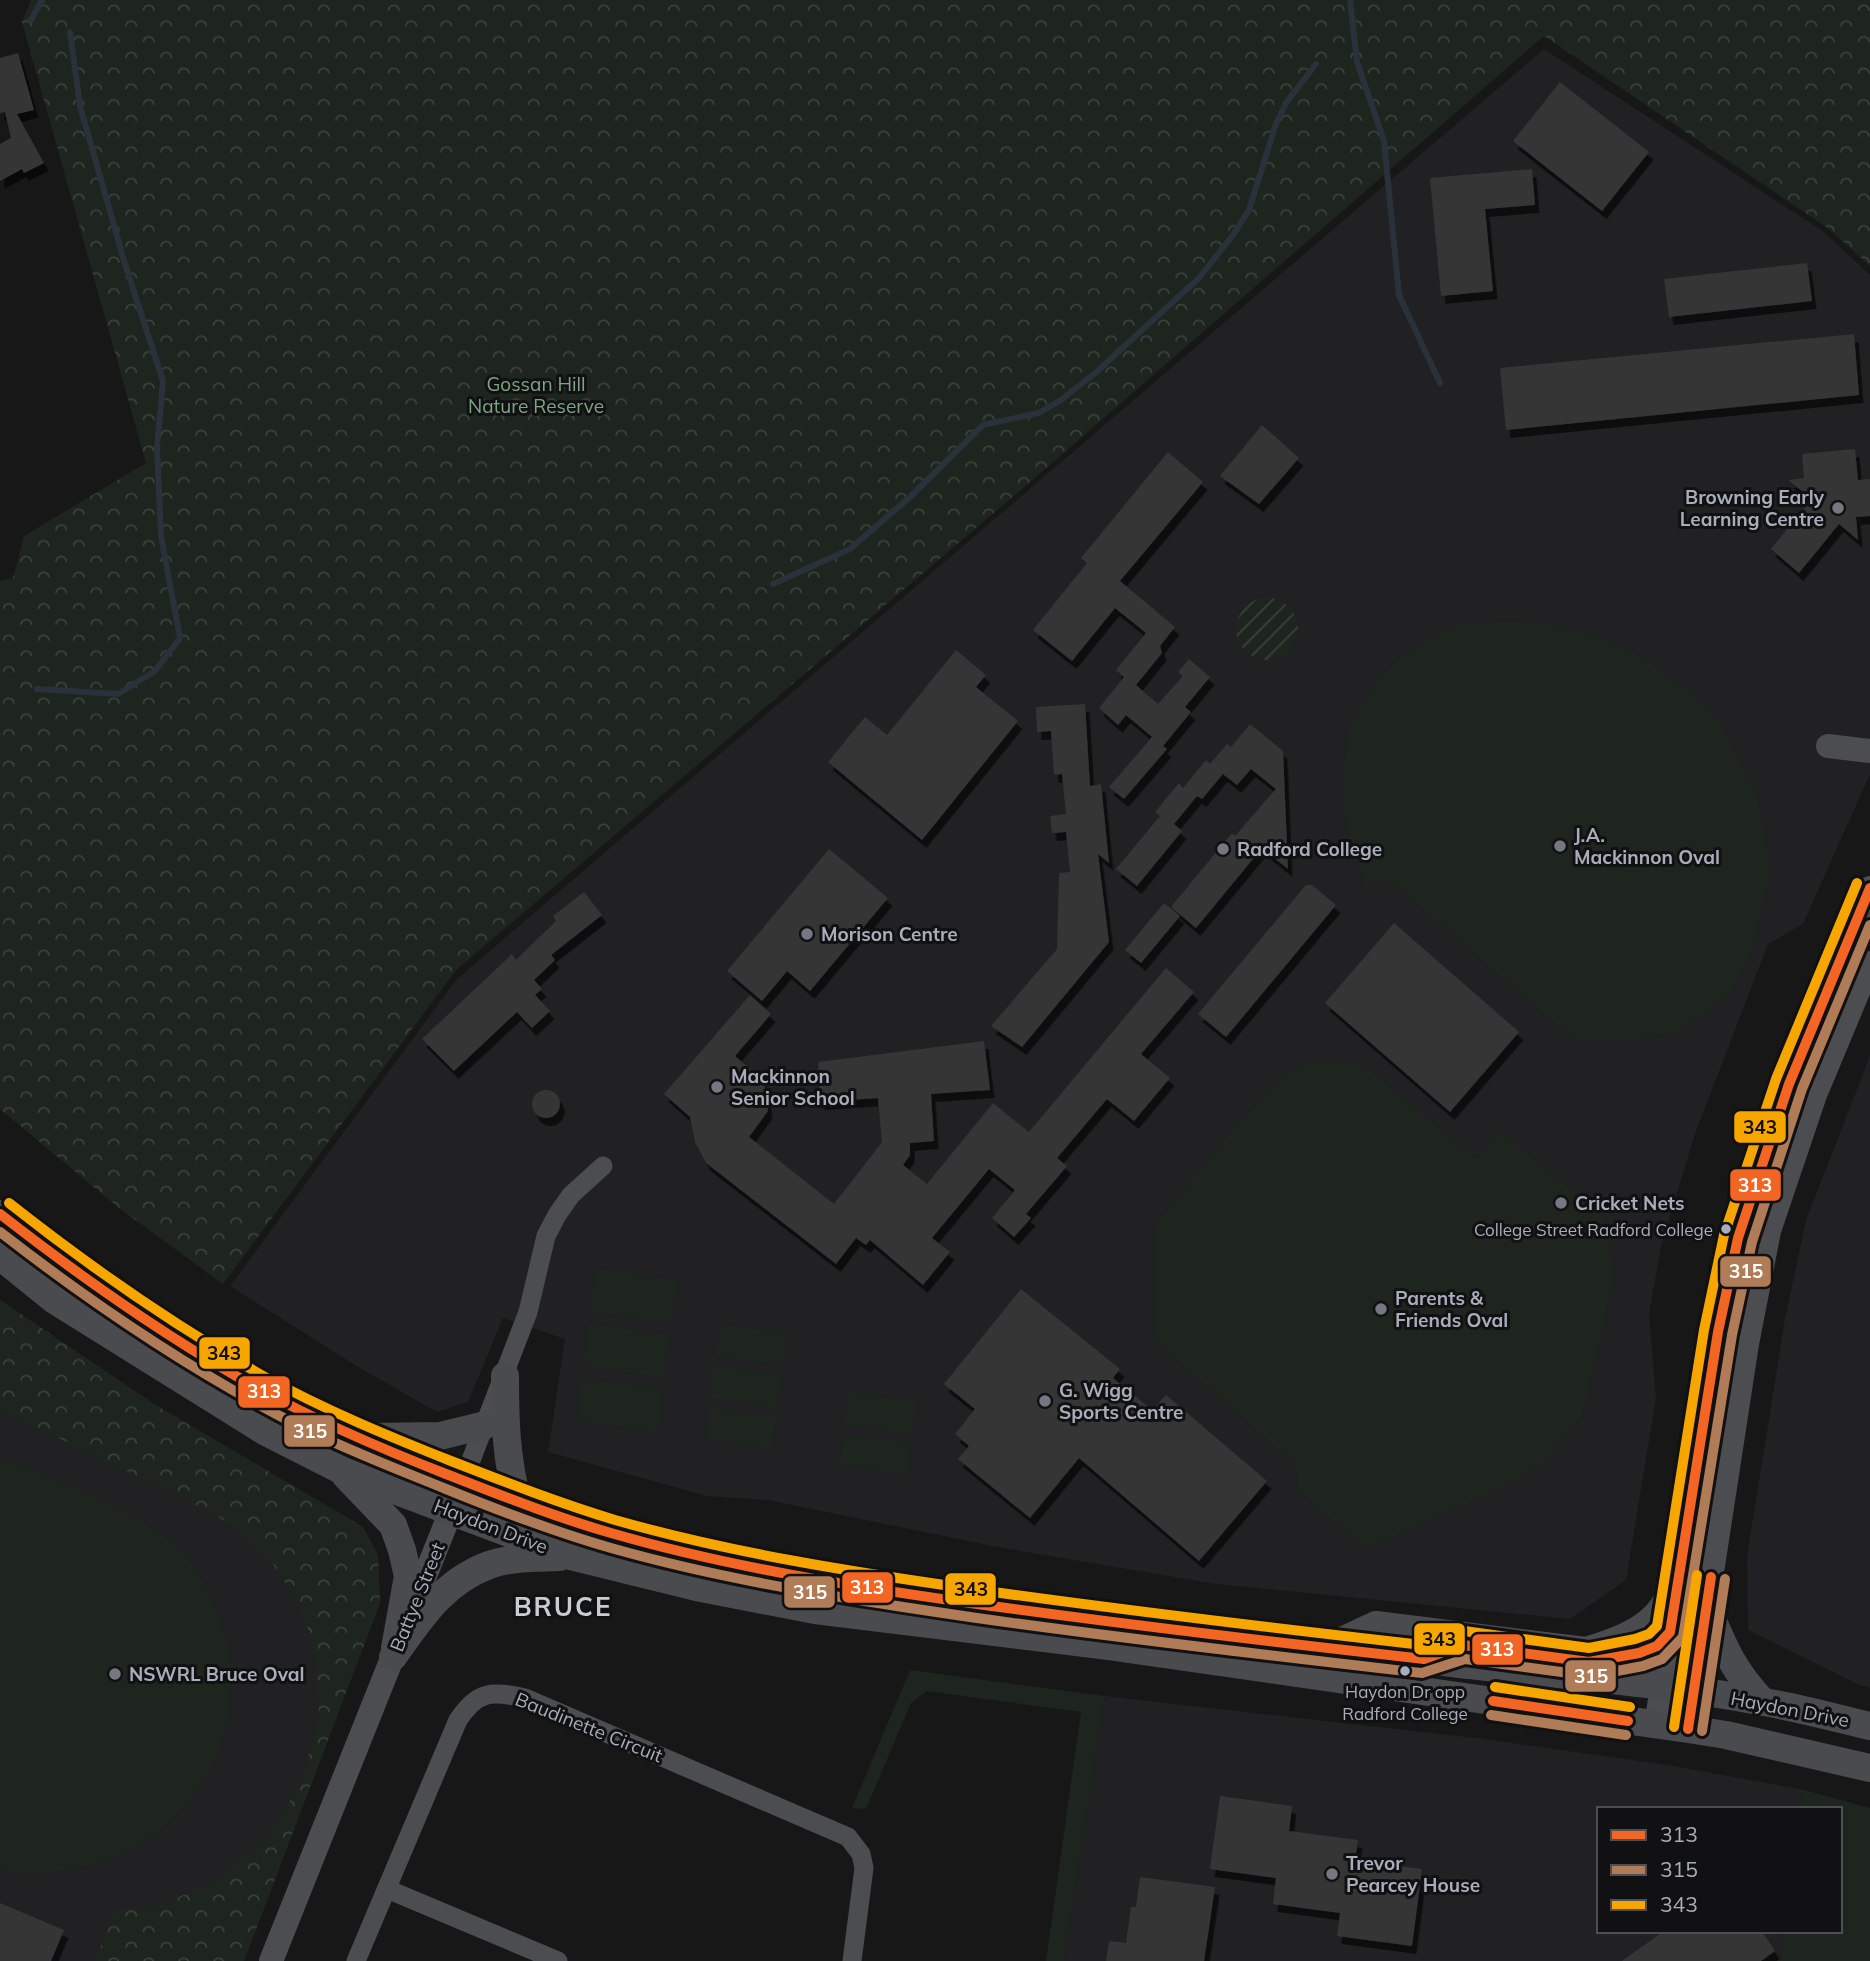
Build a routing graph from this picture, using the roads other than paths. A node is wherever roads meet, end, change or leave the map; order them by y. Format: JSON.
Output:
{"nodes":[{"id":1,"x":1828,"y":746,"type":"dead end"},
{"id":2,"x":1870,"y":751,"type":"edge"},
{"id":3,"x":1870,"y":888,"type":"edge"},
{"id":4,"x":1870,"y":963,"type":"edge"},
{"id":5,"x":603,"y":1166,"type":"dead end"},
{"id":6,"x":0,"y":1214,"type":"edge"},
{"id":7,"x":0,"y":1256,"type":"edge"},
{"id":8,"x":505,"y":1376,"type":"junction"},
{"id":9,"x":485,"y":1425,"type":"junction"},
{"id":10,"x":354,"y":1437,"type":"junction"},
{"id":11,"x":341,"y":1470,"type":"junction"},
{"id":12,"x":463,"y":1481,"type":"junction"},
{"id":13,"x":518,"y":1503,"type":"junction"},
{"id":14,"x":451,"y":1511,"type":"junction"},
{"id":15,"x":570,"y":1556,"type":"junction"},
{"id":16,"x":1679,"y":1578,"type":"junction"},
{"id":17,"x":1707,"y":1607,"type":"junction"},
{"id":18,"x":1670,"y":1632,"type":"junction"},
{"id":19,"x":1327,"y":1648,"type":"junction"},
{"id":20,"x":393,"y":1657,"type":"junction"},
{"id":21,"x":1424,"y":1659,"type":"junction"},
{"id":22,"x":1662,"y":1687,"type":"junction"},
{"id":23,"x":1694,"y":1692,"type":"junction"},
{"id":24,"x":1762,"y":1701,"type":"junction"},
{"id":25,"x":1656,"y":1725,"type":"junction"},
{"id":26,"x":1870,"y":1726,"type":"edge"},
{"id":27,"x":1688,"y":1729,"type":"junction"},
{"id":28,"x":1870,"y":1768,"type":"edge"},
{"id":29,"x":387,"y":1889,"type":"junction"},
{"id":30,"x":271,"y":1961,"type":"edge"},
{"id":31,"x":356,"y":1961,"type":"edge"},
{"id":32,"x":558,"y":1961,"type":"edge"},
{"id":33,"x":852,"y":1961,"type":"edge"}],
"edges":[{"from":1,"to":2,"type":"street"},
{"from":3,"to":16,"type":"street"},
{"from":4,"to":17,"type":"street"},
{"from":5,"to":8,"type":"street","name":"Battye Street"},
{"from":6,"to":10,"type":"main road","name":"Haydon Drive"},
{"from":7,"to":11,"type":"main road","name":"Haydon Drive"},
{"from":8,"to":9,"type":"street","name":"Battye Street"},
{"from":8,"to":13,"type":"main road"},
{"from":9,"to":10,"type":"main road"},
{"from":9,"to":12,"type":"street","name":"Battye Street"},
{"from":10,"to":12,"type":"main road","name":"Haydon Drive"},
{"from":11,"to":14,"type":"main road","name":"Haydon Drive"},
{"from":11,"to":20,"type":"main road"},
{"from":12,"to":13,"type":"main road","name":"Haydon Drive"},
{"from":12,"to":14,"type":"street","name":"Battye Street"},
{"from":13,"to":19,"type":"main road","name":"Haydon Drive"},
{"from":14,"to":15,"type":"main road","name":"Haydon Drive"},
{"from":14,"to":20,"type":"street","name":"Battye Street"},
{"from":15,"to":20,"type":"main road"},
{"from":15,"to":25,"type":"main road","name":"Haydon Drive"},
{"from":16,"to":18,"type":"street"},
{"from":16,"to":19,"type":"main road"},
{"from":17,"to":23,"type":"street"},
{"from":17,"to":24,"type":"main road"},
{"from":18,"to":21,"type":"main road"},
{"from":18,"to":22,"type":"street"},
{"from":19,"to":21,"type":"main road","name":"Haydon Drive"},
{"from":20,"to":30,"type":"street","name":"Battye Street"},
{"from":21,"to":22,"type":"main road","name":"Haydon Drive"},
{"from":22,"to":23,"type":"main road","name":"Haydon Drive"},
{"from":22,"to":25,"type":"street"},
{"from":23,"to":24,"type":"main road","name":"Haydon Drive"},
{"from":23,"to":27,"type":"street"},
{"from":24,"to":26,"type":"main road","name":"Haydon Drive"},
{"from":25,"to":27,"type":"main road","name":"Haydon Drive"},
{"from":27,"to":28,"type":"main road","name":"Haydon Drive"},
{"from":29,"to":31,"type":"street","name":"Baudinette Circuit"},
{"from":29,"to":32,"type":"street"},
{"from":29,"to":33,"type":"street","name":"Baudinette Circuit"}]}
